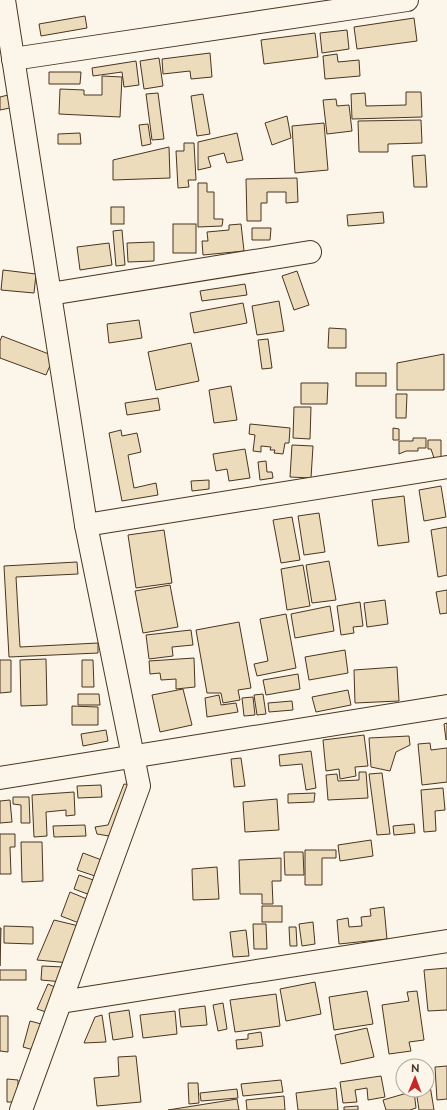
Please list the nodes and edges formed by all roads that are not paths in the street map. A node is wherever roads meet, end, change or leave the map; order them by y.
1 (4, 0) edge
2 (407, 0) edge
3 (13, 59) junction
4 (310, 252) dead end
5 (50, 294) junction
6 (447, 467) edge
7 (86, 525) junction
8 (447, 706) edge
9 (134, 758) junction
10 (0, 778) edge
11 (447, 941) edge
12 (61, 1002) junction
13 (21, 1110) edge

1 - 3 street
2 - 3 street
3 - 5 street
4 - 5 street
5 - 7 street
6 - 7 street
7 - 9 street
8 - 9 street
9 - 10 street
9 - 12 street
11 - 12 street
12 - 13 street

